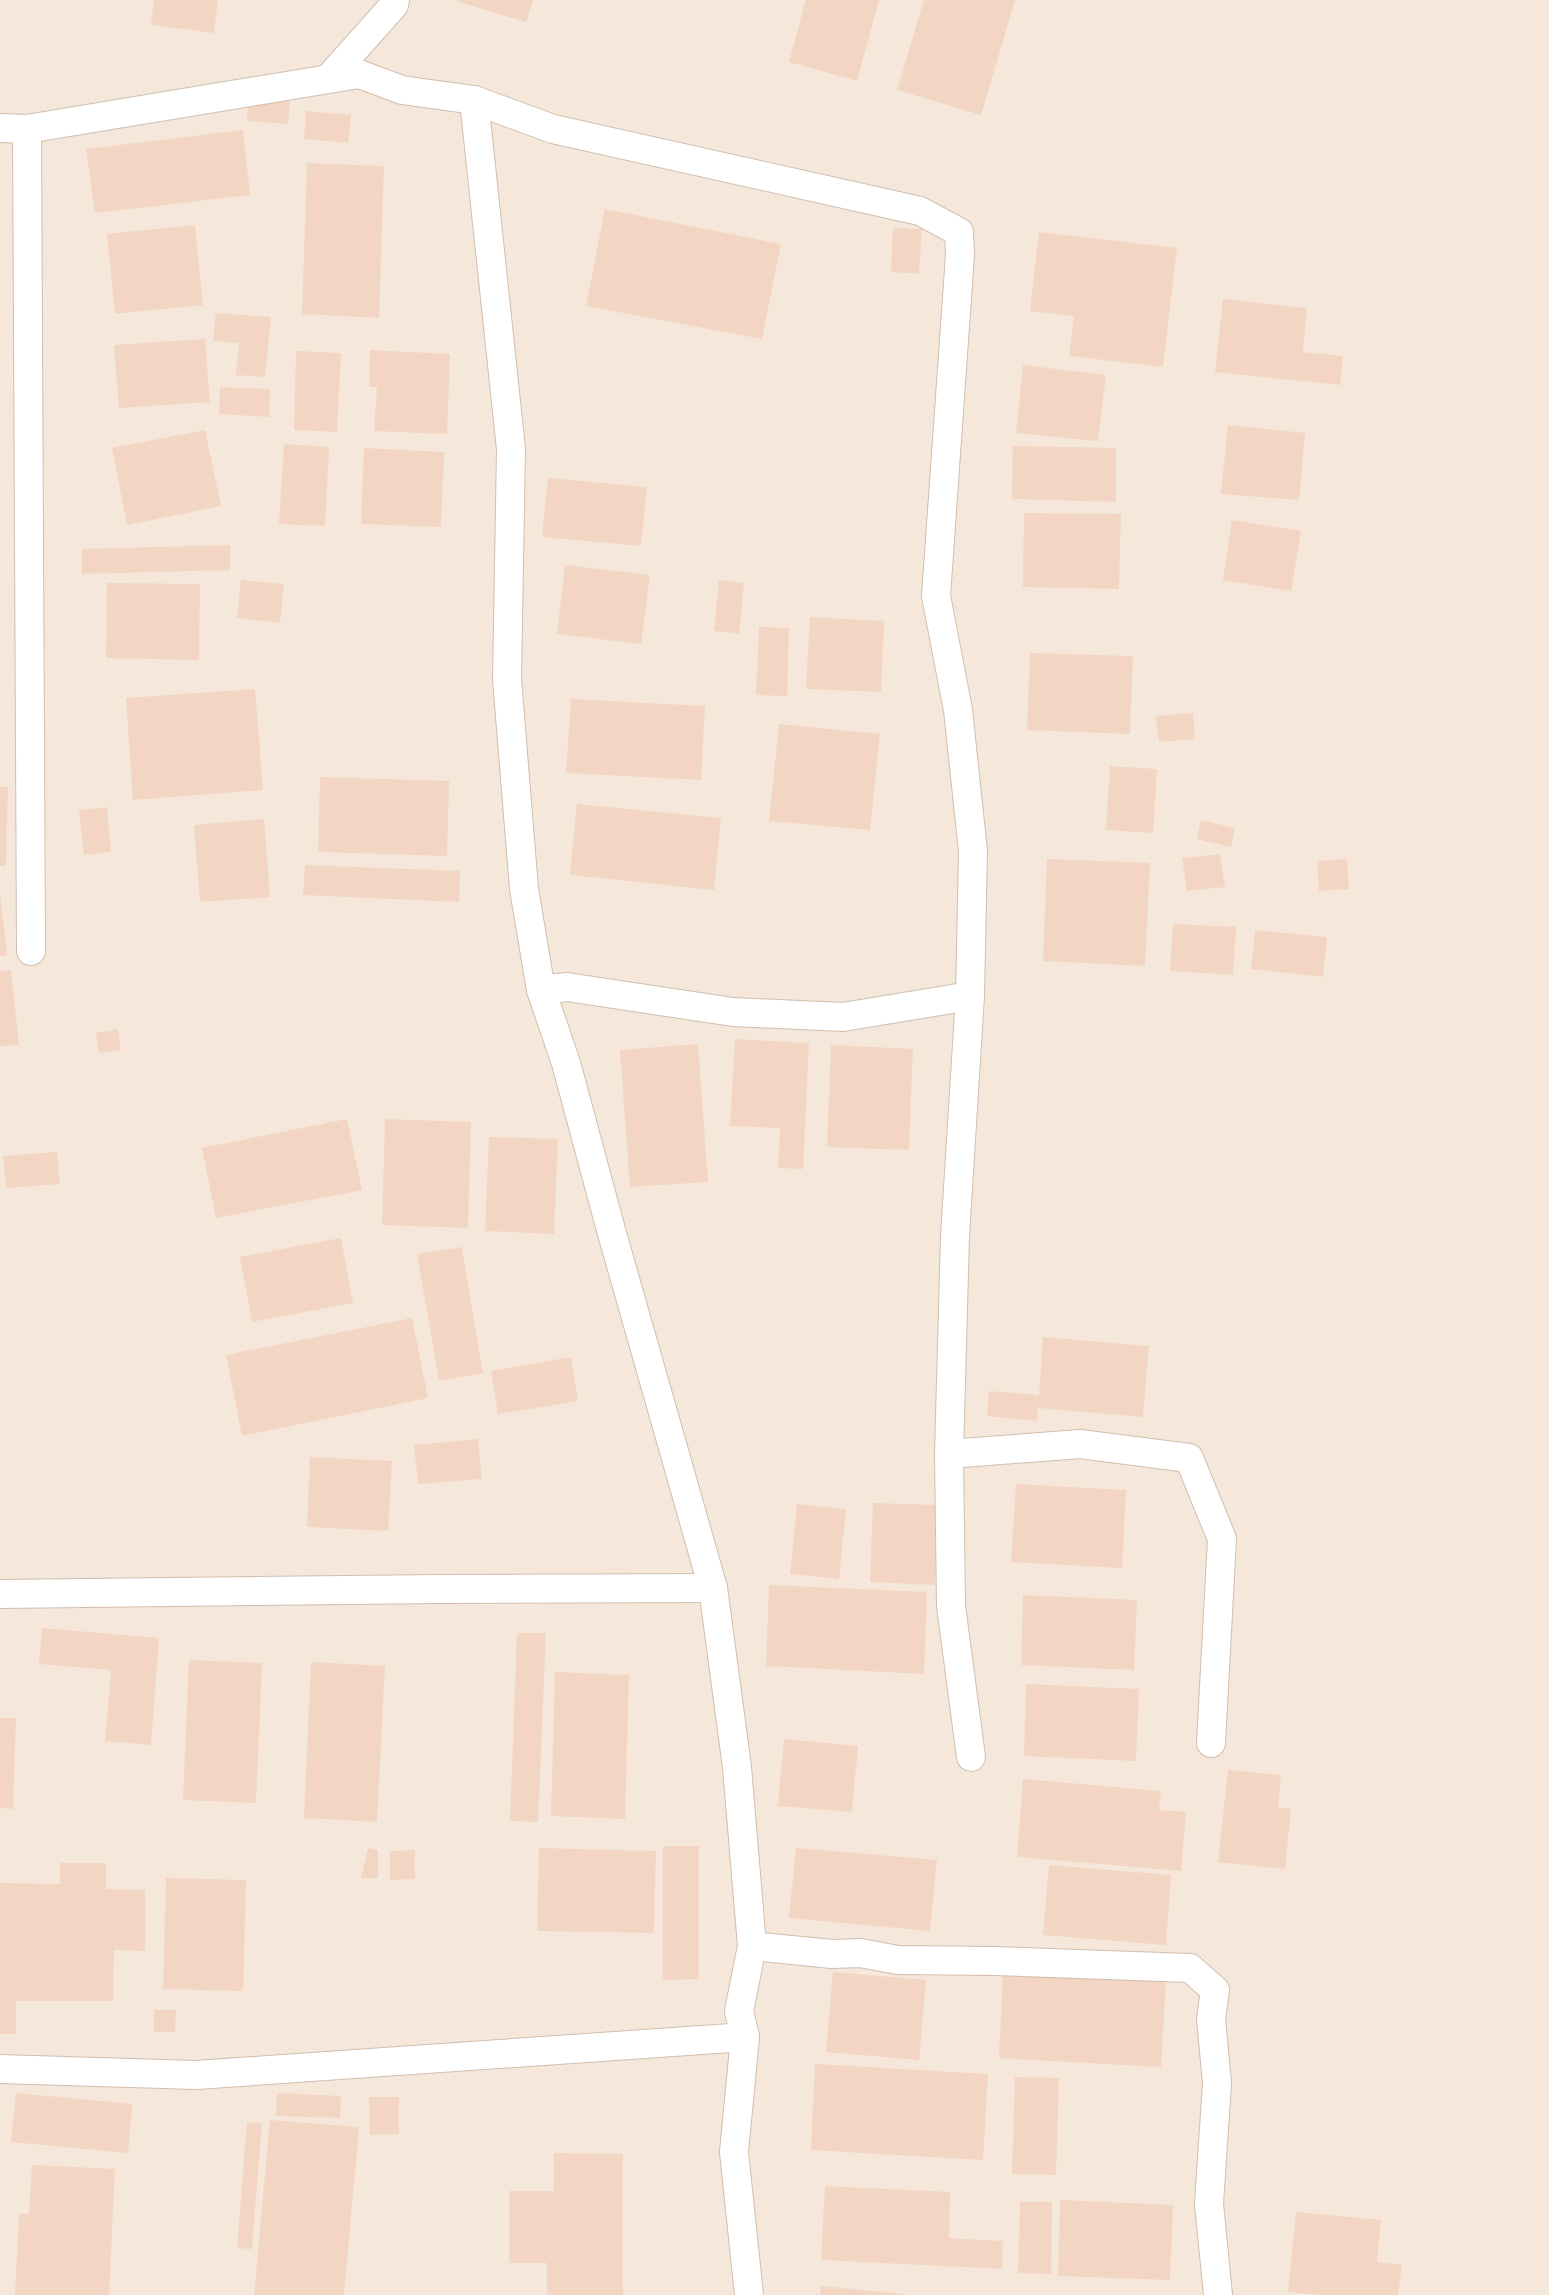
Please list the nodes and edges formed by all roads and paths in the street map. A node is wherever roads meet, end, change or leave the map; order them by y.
1 (395, 0) edge
2 (328, 79) junction
3 (474, 100) junction
4 (13, 128) edge
5 (31, 950) dead end
6 (541, 990) junction
7 (970, 996) junction
8 (948, 1454) junction
9 (713, 1588) junction
10 (0, 1594) edge
11 (1211, 1743) dead end
12 (972, 1757) dead end
13 (752, 1946) junction
14 (745, 2037) junction
15 (0, 2069) edge
16 (749, 2295) edge
17 (1218, 2295) edge

1 - 2 street
2 - 3 street
2 - 4 street
3 - 6 street
3 - 7 street
4 - 5 street
6 - 7 street
6 - 9 street
7 - 8 street
8 - 11 street
8 - 12 street
9 - 10 street
9 - 13 street
13 - 14 street
13 - 17 street
14 - 15 street
14 - 16 street

